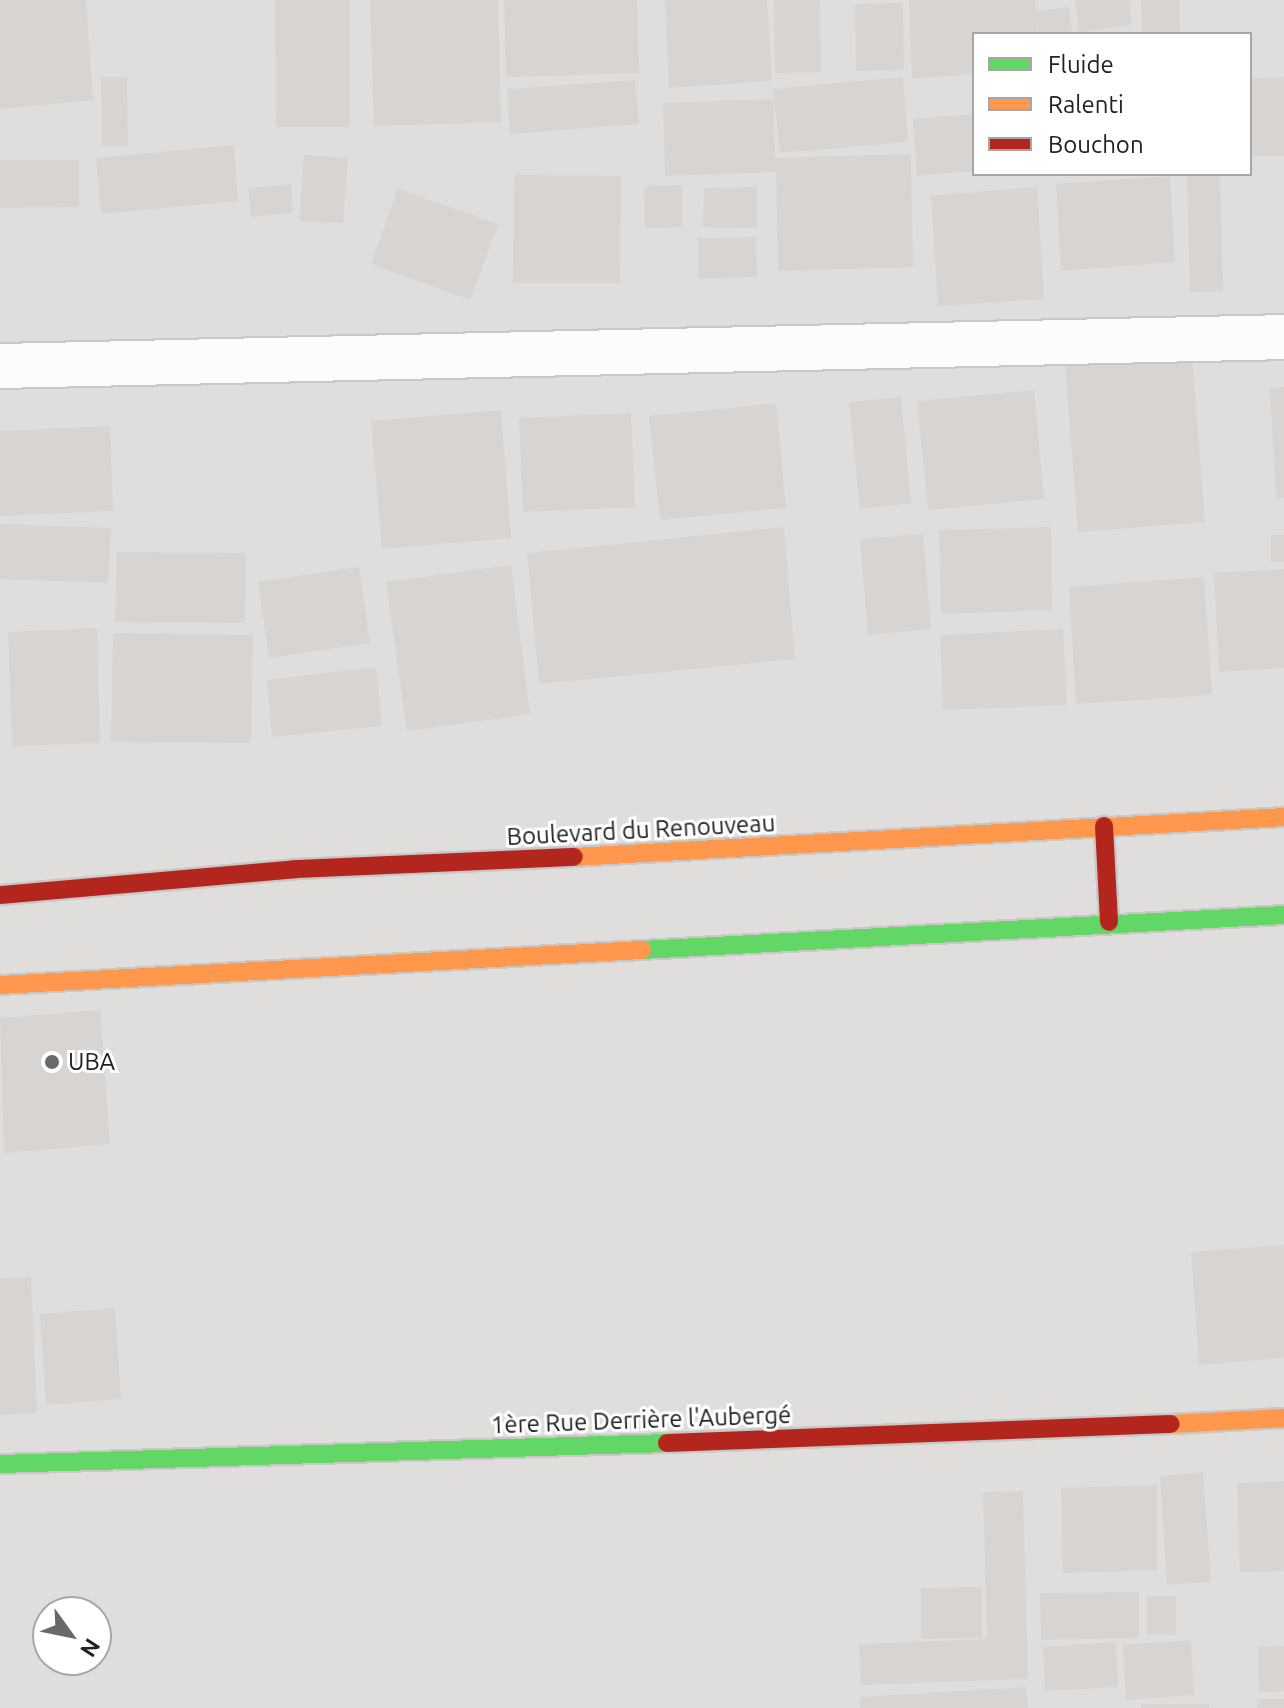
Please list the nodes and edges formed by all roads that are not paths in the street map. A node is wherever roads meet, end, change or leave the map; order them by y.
1 (1284, 337) edge
2 (0, 366) edge
3 (1284, 817) edge
4 (1104, 826) junction
5 (0, 895) edge
6 (1284, 915) edge
7 (1109, 922) junction
8 (0, 985) edge
9 (1284, 1418) edge
10 (0, 1464) edge

1 - 2 street
3 - 4 main road, Boulevard du Renouveau
4 - 5 main road, Boulevard du Renouveau
4 - 7 main road
6 - 7 main road
7 - 8 main road
9 - 10 main road, 1ère Rue Derrière l'Aubergé

